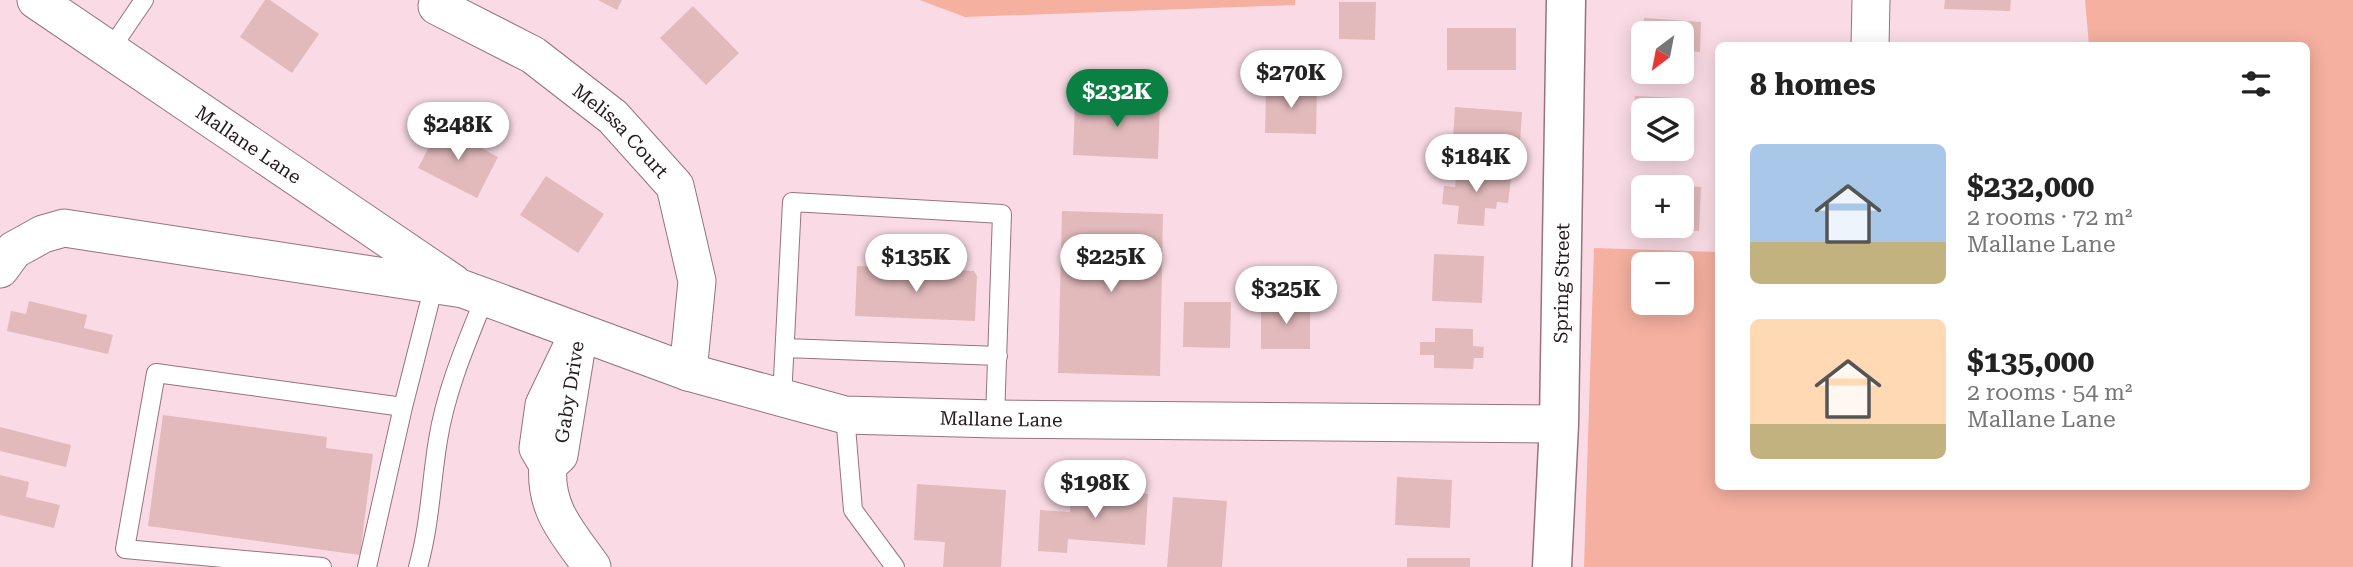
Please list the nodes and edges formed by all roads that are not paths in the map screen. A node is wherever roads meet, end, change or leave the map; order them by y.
1 (36, 0) edge
2 (144, 0) edge
3 (1566, 0) edge
4 (1871, 0) edge
5 (437, 5) dead end
6 (1870, 42) edge
7 (110, 50) junction
8 (0, 269) edge
9 (461, 290) junction
10 (579, 332) junction
11 (785, 348) junction
12 (998, 356) junction
13 (688, 372) junction
14 (782, 398) junction
15 (403, 407) junction
16 (845, 415) junction
17 (995, 419) junction
18 (1559, 424) junction
19 (322, 567) edge
20 (367, 567) edge
21 (418, 567) edge
22 (592, 567) edge
23 (895, 567) edge
24 (1552, 567) edge

1 - 7 street, Mallane Lane
2 - 7 lane
3 - 18 main road, Spring Street
4 - 6 street
5 - 13 street, Melissa Court
7 - 9 street, Mallane Lane
8 - 9 street, Mallane Lane
9 - 10 street, Mallane Lane
9 - 15 lane
9 - 21 lane
10 - 13 street, Mallane Lane
10 - 22 street, Gaby Drive
11 - 12 lane
11 - 12 lane
11 - 14 lane
12 - 17 lane
13 - 14 street, Mallane Lane
14 - 16 street, Mallane Lane
15 - 19 lane
15 - 20 lane
16 - 17 street, Mallane Lane
16 - 23 lane
17 - 18 street, Mallane Lane
18 - 24 main road, Spring Street

